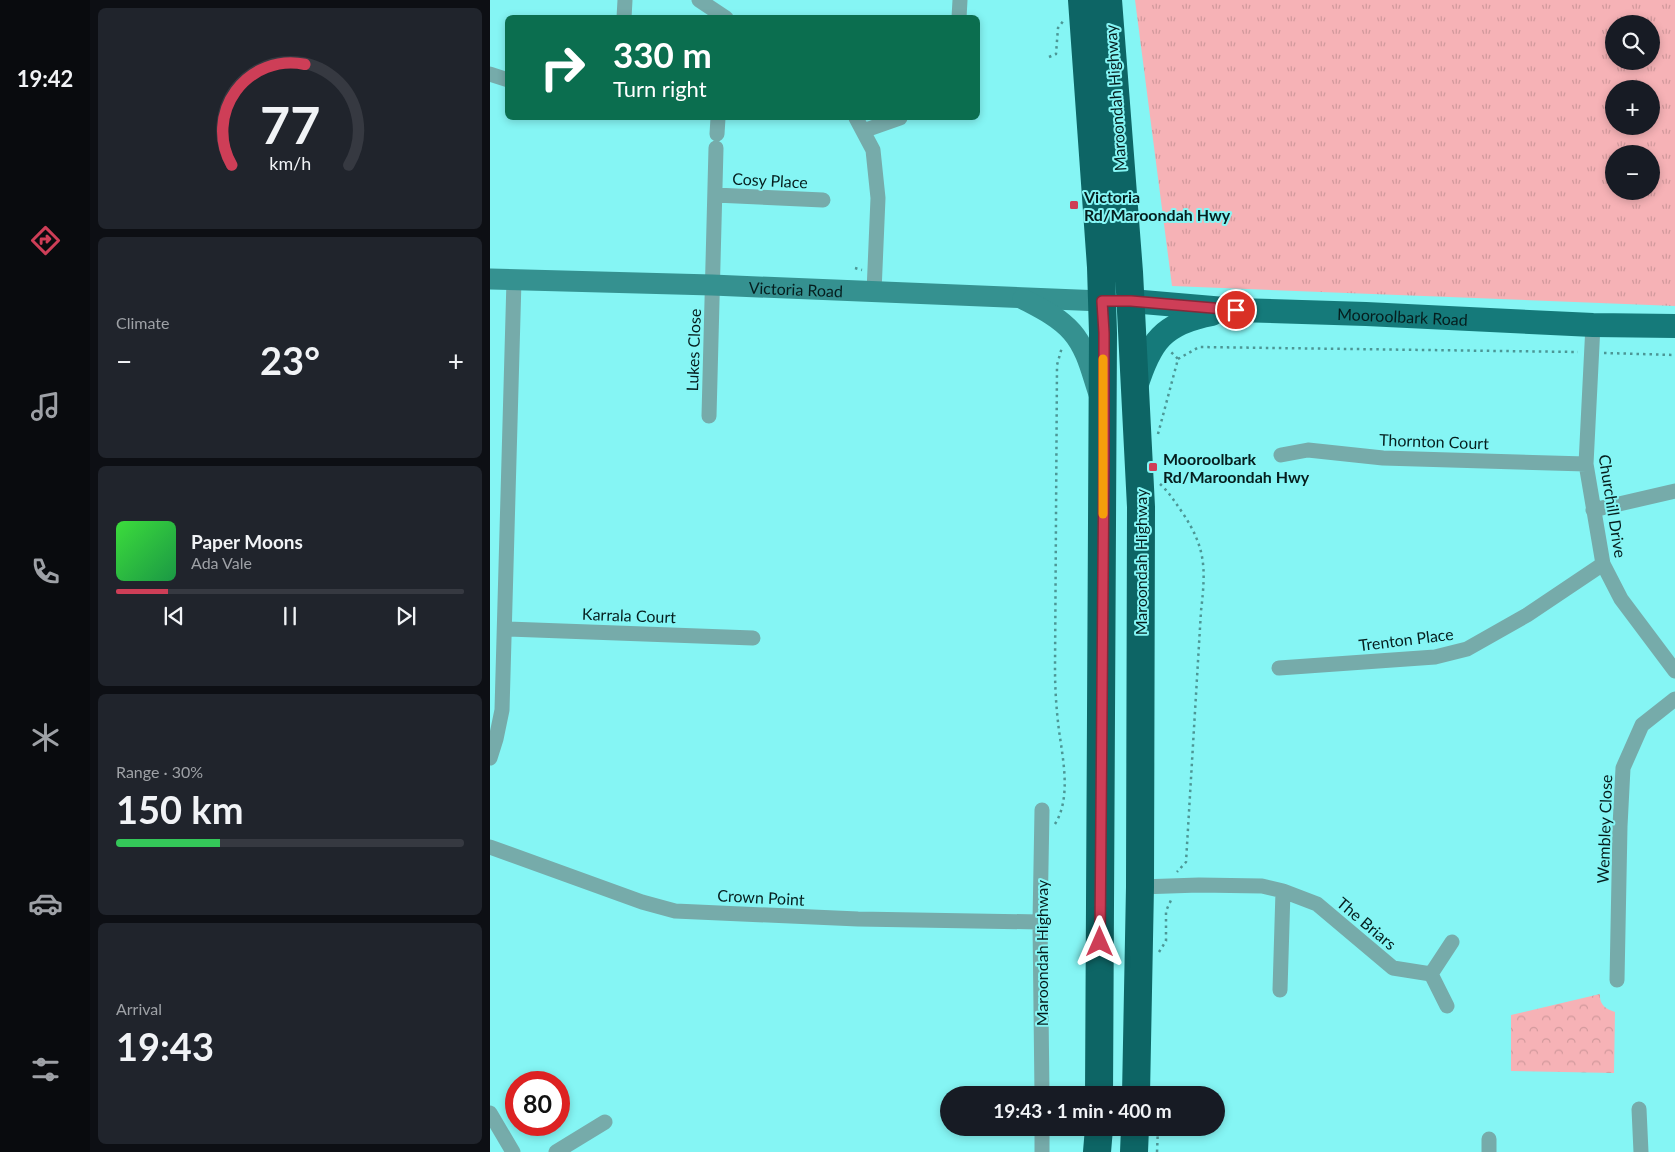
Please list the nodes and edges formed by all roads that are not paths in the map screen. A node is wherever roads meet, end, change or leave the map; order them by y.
1 (626, 0) edge
2 (699, 0) edge
3 (960, 0) edge
4 (1108, 0) edge
5 (1073, 9) edge
6 (624, 15) edge
7 (722, 15) edge
8 (958, 15) edge
9 (490, 74) edge
10 (505, 79) edge
11 (718, 120) edge
12 (887, 120) edge
13 (860, 124) edge
14 (715, 195) junction
15 (823, 200) dead end
16 (490, 279) edge
17 (514, 280) junction
18 (712, 285) junction
19 (874, 292) junction
20 (1018, 297) junction
21 (1102, 301) junction
22 (1131, 301) junction
23 (1236, 310) junction
24 (1593, 325) junction
25 (1675, 326) edge
26 (1135, 390) junction
27 (1103, 406) junction
28 (709, 416) dead end
29 (1281, 455) dead end
30 (1586, 464) junction
31 (1675, 491) edge
32 (1593, 510) junction
33 (1603, 564) junction
34 (505, 629) junction
35 (753, 638) dead end
36 (1278, 668) dead end
37 (1675, 671) edge
38 (1675, 699) edge
39 (490, 758) edge
40 (1042, 810) dead end
41 (490, 847) edge
42 (1140, 887) junction
43 (1283, 891) junction
44 (1040, 922) junction
45 (1452, 942) dead end
46 (1431, 974) junction
47 (1617, 980) dead end
48 (1280, 990) dead end
49 (1447, 1006) dead end
50 (1042, 1086) edge
51 (1099, 1086) edge
52 (1136, 1086) edge
53 (1639, 1108) dead end
54 (490, 1113) edge
55 (605, 1122) dead end
56 (1042, 1136) edge
57 (1098, 1136) edge
58 (1135, 1136) edge
59 (513, 1152) edge
60 (556, 1152) edge
61 (1042, 1152) edge
62 (1097, 1152) edge
63 (1134, 1152) edge
64 (1640, 1152) edge

1 - 6 street
2 - 7 street
3 - 8 street
4 - 22 highway, Maroondah Highway
5 - 21 highway, Maroondah Highway
9 - 10 street
11 - 14 street, Cosy Place
12 - 13 street
13 - 19 street
14 - 15 street, Cosy Place
14 - 18 street, Cosy Place
16 - 17 main road, Victoria Road
17 - 18 main road, Victoria Road
17 - 34 street
18 - 19 main road, Victoria Road
18 - 28 street, Lukes Close
19 - 20 main road, Victoria Road
20 - 21 main road, Victoria Road
20 - 27 main road
21 - 22 highway
21 - 27 highway, Maroondah Highway
22 - 23 main road, Mooroolbark Road
22 - 26 highway, Maroondah Highway
23 - 24 main road, Mooroolbark Road
23 - 26 main road
24 - 25 main road, Mooroolbark Road
24 - 30 street, Churchill Drive
26 - 42 highway, Maroondah Highway
27 - 51 highway, Maroondah Highway
29 - 30 street, Thornton Court
30 - 32 street, Churchill Drive
31 - 32 street
32 - 33 street, Churchill Drive
33 - 36 street, Trenton Place
33 - 37 street, Churchill Drive
34 - 35 street, Karrala Court
34 - 39 street
38 - 47 street, Wembley Close
40 - 44 street, Maroondah Highway
41 - 44 street, Crown Point
42 - 43 street, The Briars
42 - 52 highway, Maroondah Highway
43 - 46 street, The Briars
43 - 48 street
44 - 50 street, Maroondah Highway
45 - 46 street
46 - 49 street
53 - 64 street
54 - 59 street
55 - 60 street
56 - 61 street
57 - 62 highway
58 - 63 highway

